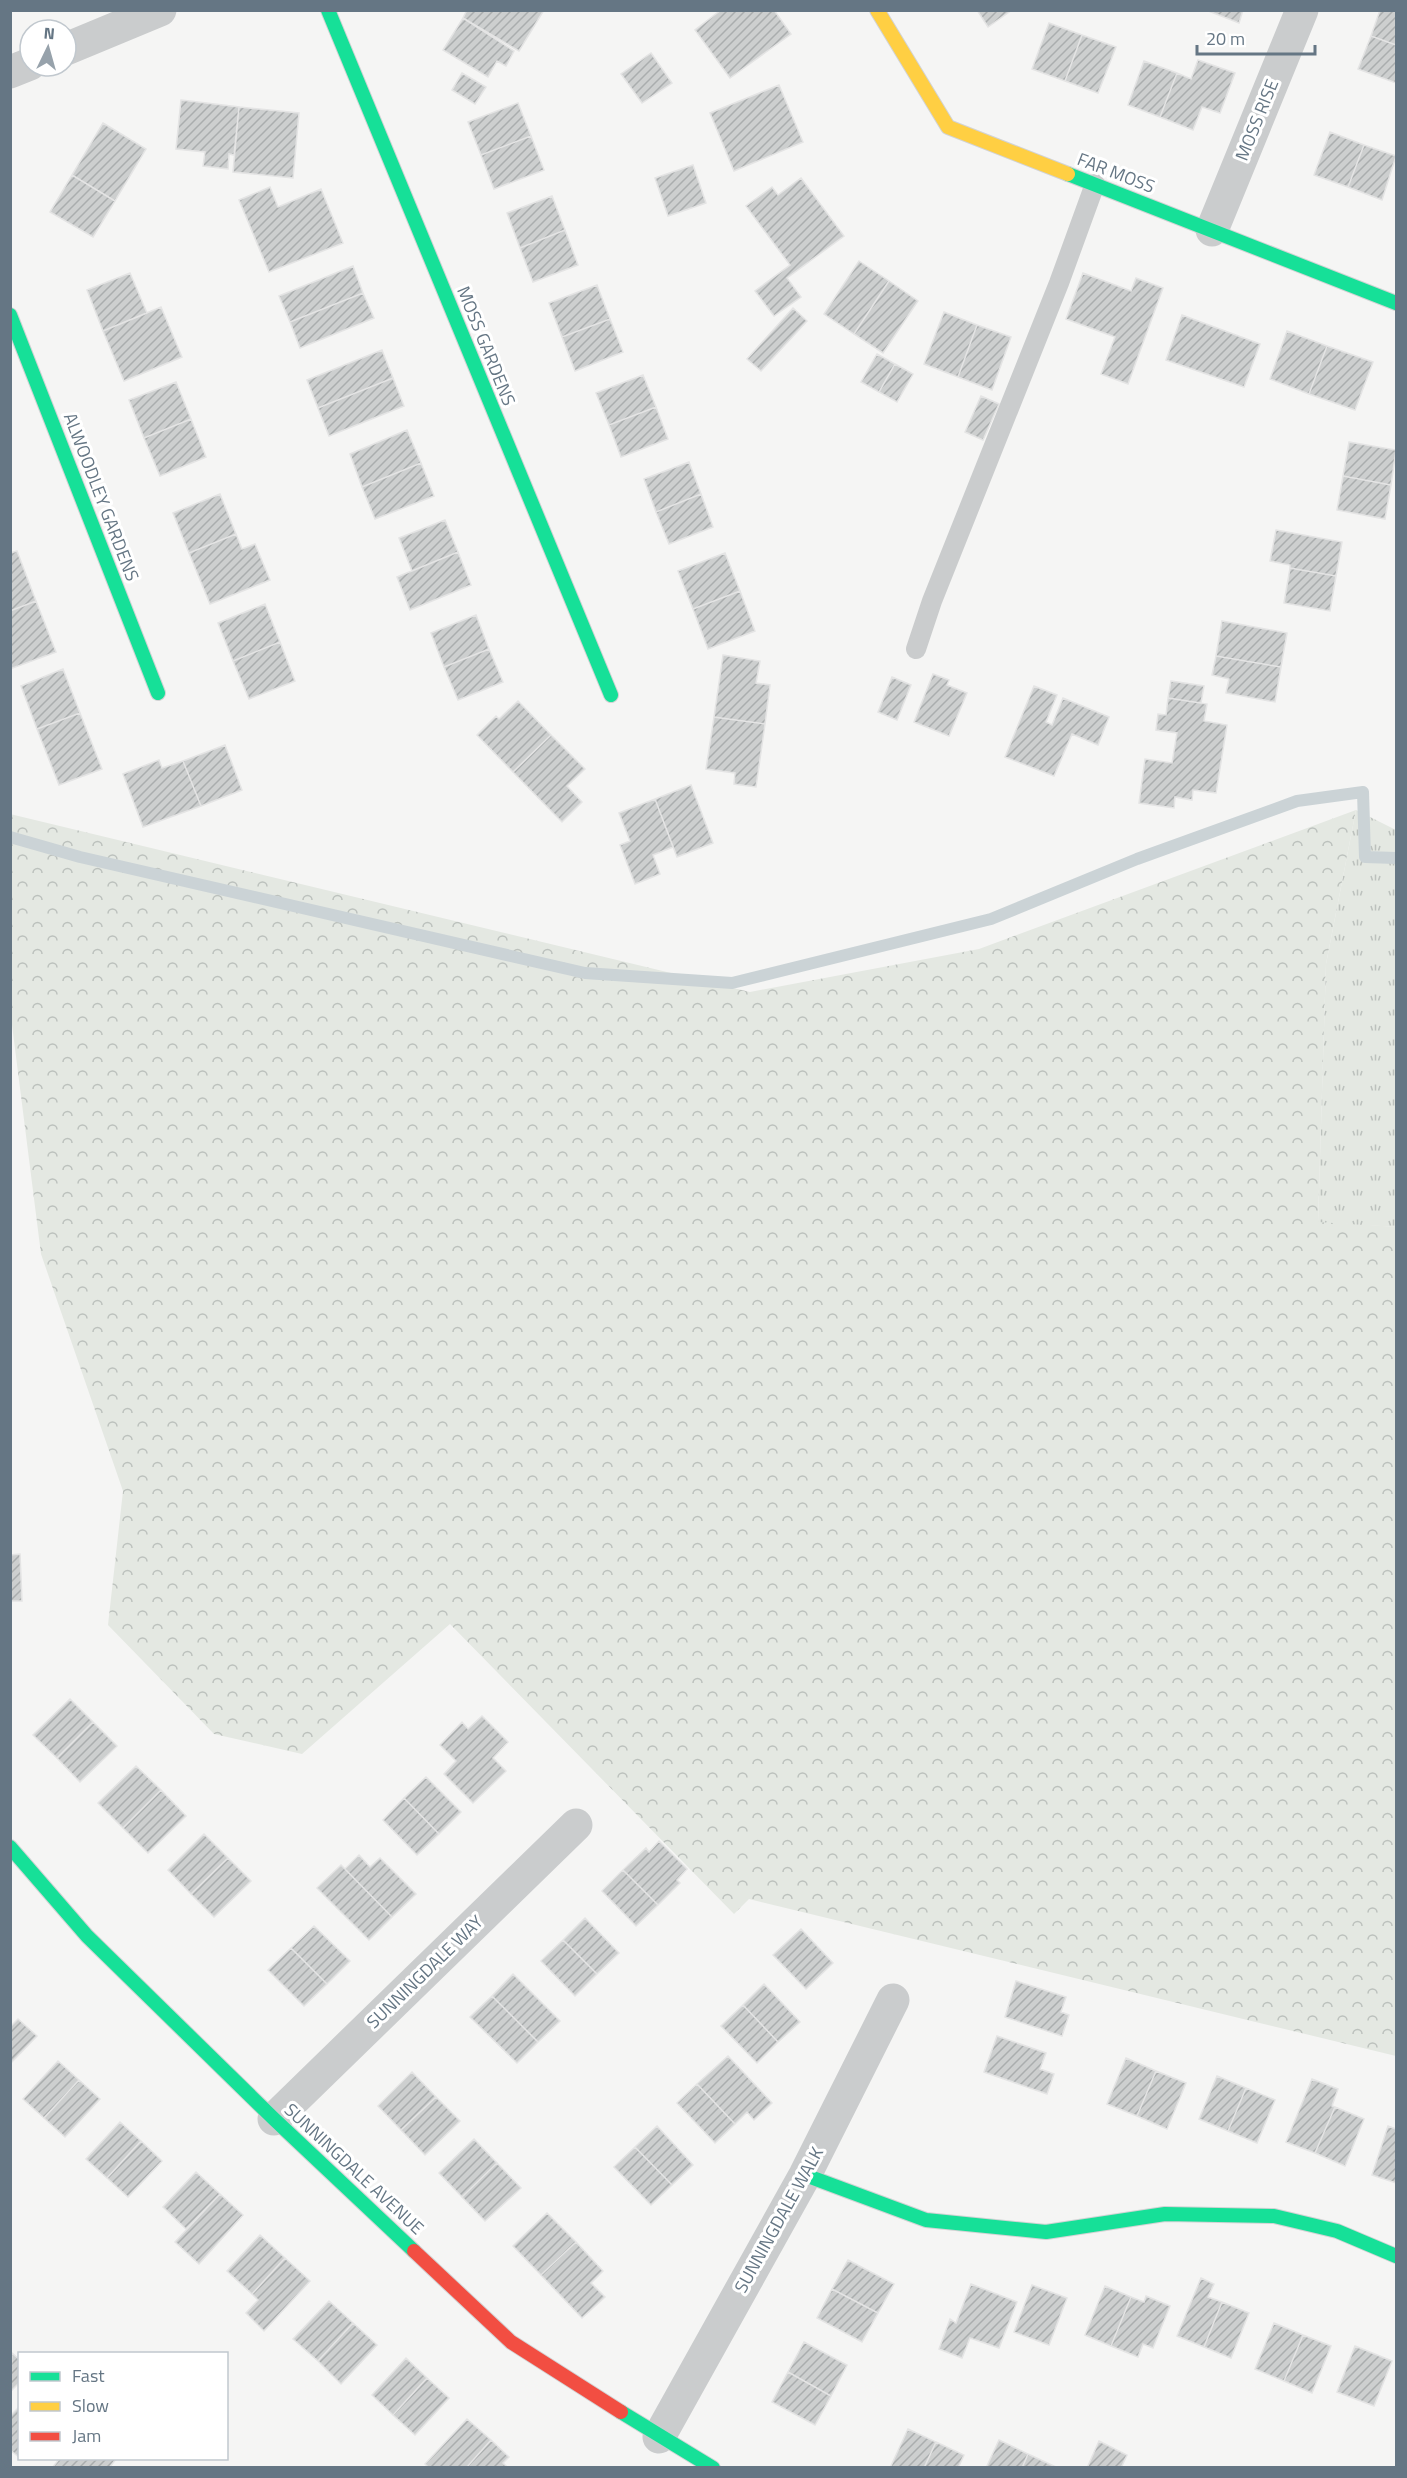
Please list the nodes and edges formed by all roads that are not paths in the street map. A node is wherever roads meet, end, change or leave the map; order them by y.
1 (160, 10) edge
2 (328, 10) edge
3 (877, 10) edge
4 (1302, 10) edge
5 (78, 44) edge
6 (1095, 184) junction
7 (1212, 230) junction
8 (1396, 303) edge
9 (10, 315) edge
10 (916, 649) dead end
11 (158, 693) dead end
12 (611, 695) dead end
13 (576, 1825) dead end
14 (10, 1847) edge
15 (893, 2000) dead end
16 (274, 2119) junction
17 (805, 2175) junction
18 (1396, 2256) edge
19 (659, 2437) junction
20 (713, 2468) edge

1 - 5 street
2 - 12 street, MOSS GARDENS
3 - 6 street, FAR MOSS
4 - 7 street, MOSS RISE
6 - 7 street, FAR MOSS
6 - 10 lane
7 - 8 street, FAR MOSS
9 - 11 street, ALWOODLEY GARDENS
13 - 16 street, SUNNINGDALE WAY
14 - 16 street, SUNNINGDALE AVENUE
15 - 17 street, SUNNINGDALE WALK
16 - 19 street, SUNNINGDALE AVENUE
17 - 18 street
17 - 19 street, SUNNINGDALE WALK
19 - 20 street, SUNNINGDALE AVENUE

